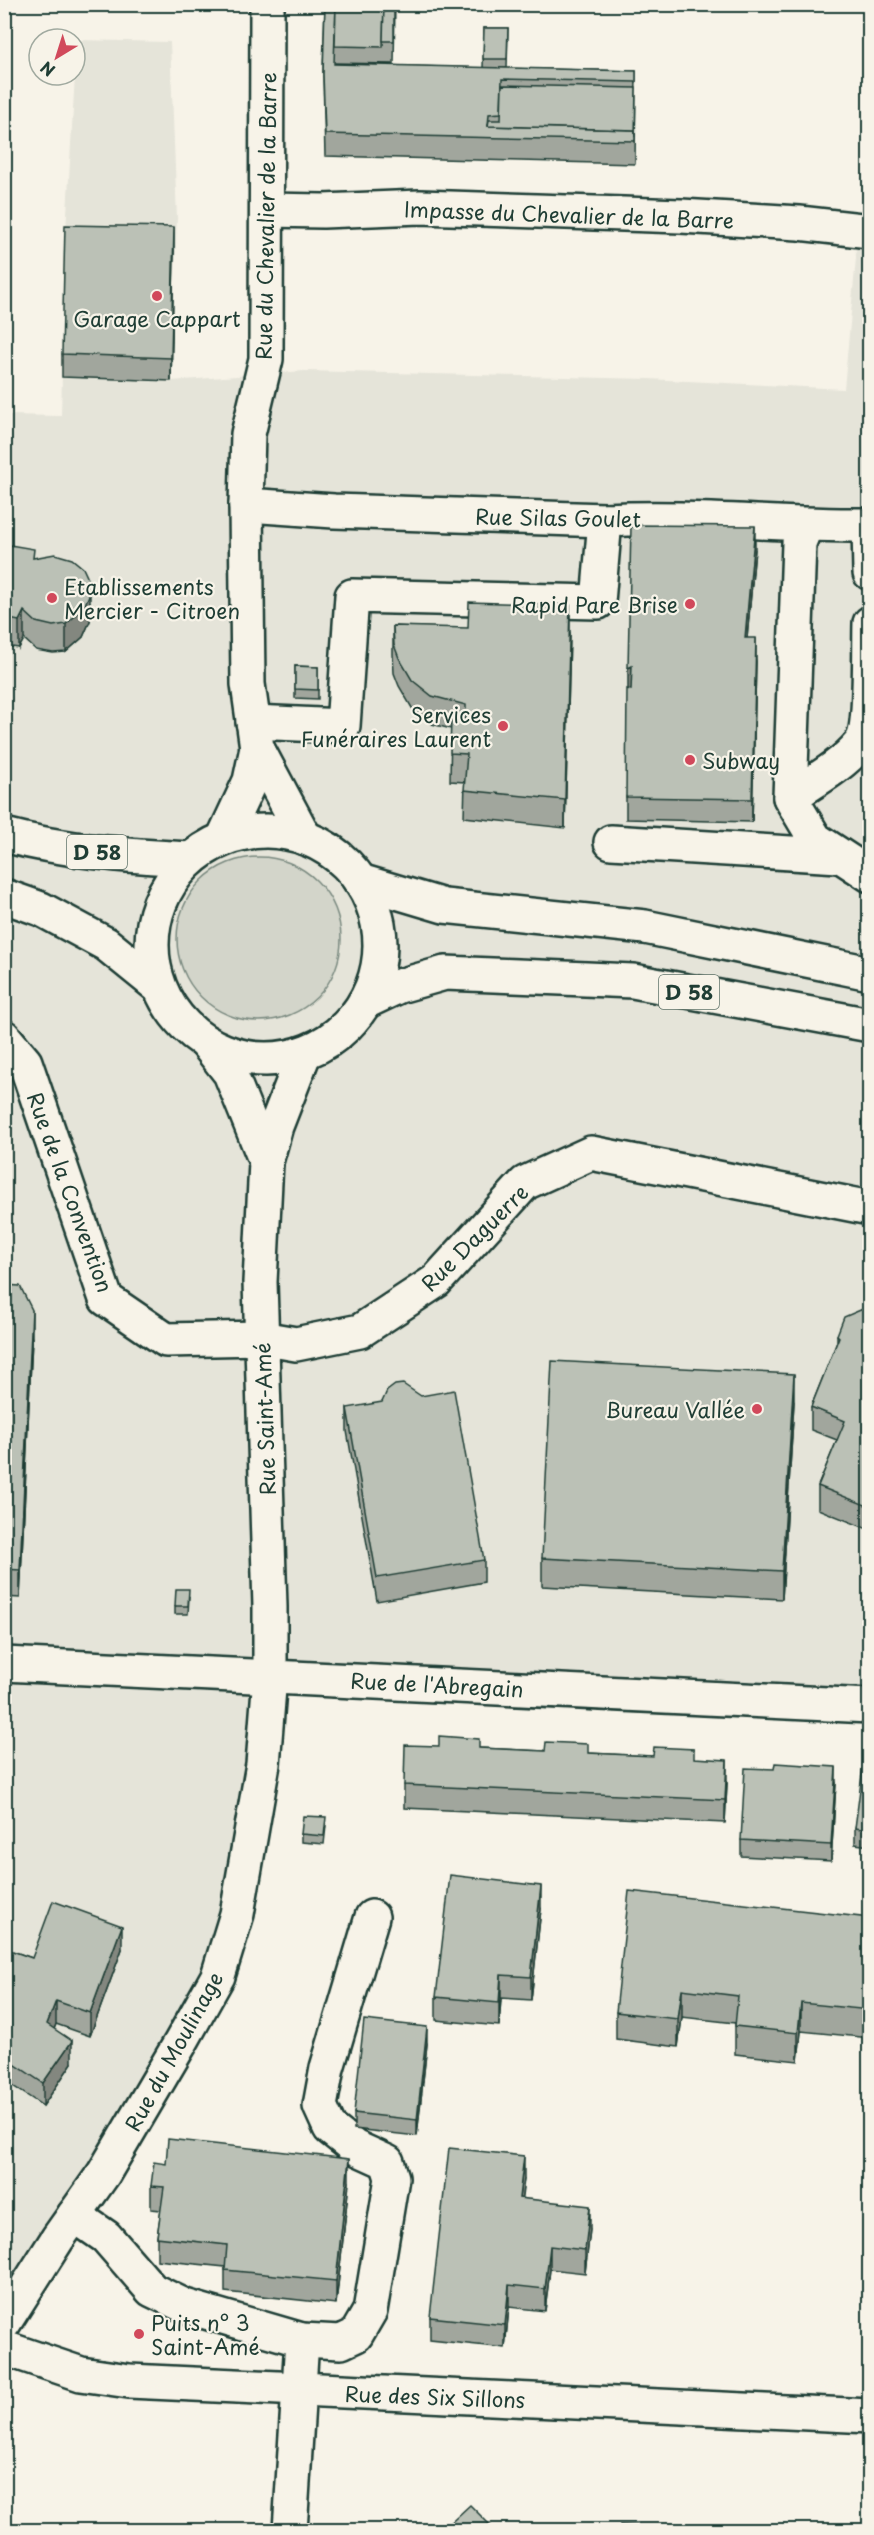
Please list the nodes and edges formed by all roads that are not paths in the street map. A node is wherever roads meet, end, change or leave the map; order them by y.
1 (267, 4) edge
2 (267, 210) junction
3 (870, 231) edge
4 (246, 505) junction
5 (605, 520) junction
6 (869, 525) edge
7 (806, 526) junction
8 (870, 573) edge
9 (870, 623) edge
10 (255, 735) junction
11 (790, 797) junction
12 (4, 835) edge
13 (305, 838) junction
14 (224, 839) junction
15 (611, 842) dead end
16 (839, 856) junction
17 (190, 859) junction
18 (870, 875) edge
19 (360, 881) junction
20 (4, 896) edge
21 (870, 973) edge
22 (159, 987) junction
23 (365, 1002) junction
24 (870, 1025) edge
25 (4, 1036) edge
26 (208, 1045) junction
27 (304, 1054) junction
28 (266, 1162) junction
29 (870, 1208) edge
30 (261, 1338) junction
31 (4, 1664) edge
32 (270, 1676) junction
33 (870, 1706) edge
34 (372, 1917) dead end
35 (74, 2215) junction
36 (4, 2323) edge
37 (302, 2340) junction
38 (4, 2348) edge
39 (300, 2390) junction
40 (870, 2415) edge
41 (290, 2530) edge

1 - 2 street, Rue du Chevalier de la Barre
2 - 3 street, Impasse du Chevalier de la Barre
2 - 4 street, Rue du Chevalier de la Barre
4 - 5 street, Rue Silas Goulet
4 - 10 street, Rue du Chevalier de la Barre
5 - 7 street, Rue Silas Goulet
5 - 10 street
6 - 7 street, Rue Silas Goulet
6 - 8 street
7 - 11 street
9 - 11 street
10 - 13 street
10 - 14 street
11 - 16 street
12 - 17 street, D 58
13 - 14 street
13 - 19 street
14 - 17 street
15 - 16 street
16 - 18 street
17 - 22 street
19 - 21 street
19 - 23 street
20 - 22 street
22 - 26 street
23 - 24 street, D 58
23 - 27 street
25 - 30 street, Rue de la Convention
26 - 27 street
26 - 28 street
27 - 28 street
28 - 30 street, Rue Saint-Amé
29 - 30 street, Rue Daguerre
30 - 32 street, Rue Saint-Amé
31 - 32 street, Rue de l'Abregain
32 - 33 street, Rue de l'Abregain
32 - 35 street, Rue du Moulinage
34 - 37 street
35 - 36 street, Rue du Moulinage
35 - 37 street
37 - 39 street
38 - 39 street, Rue des Six Sillons
39 - 40 street, Rue des Six Sillons
39 - 41 street

